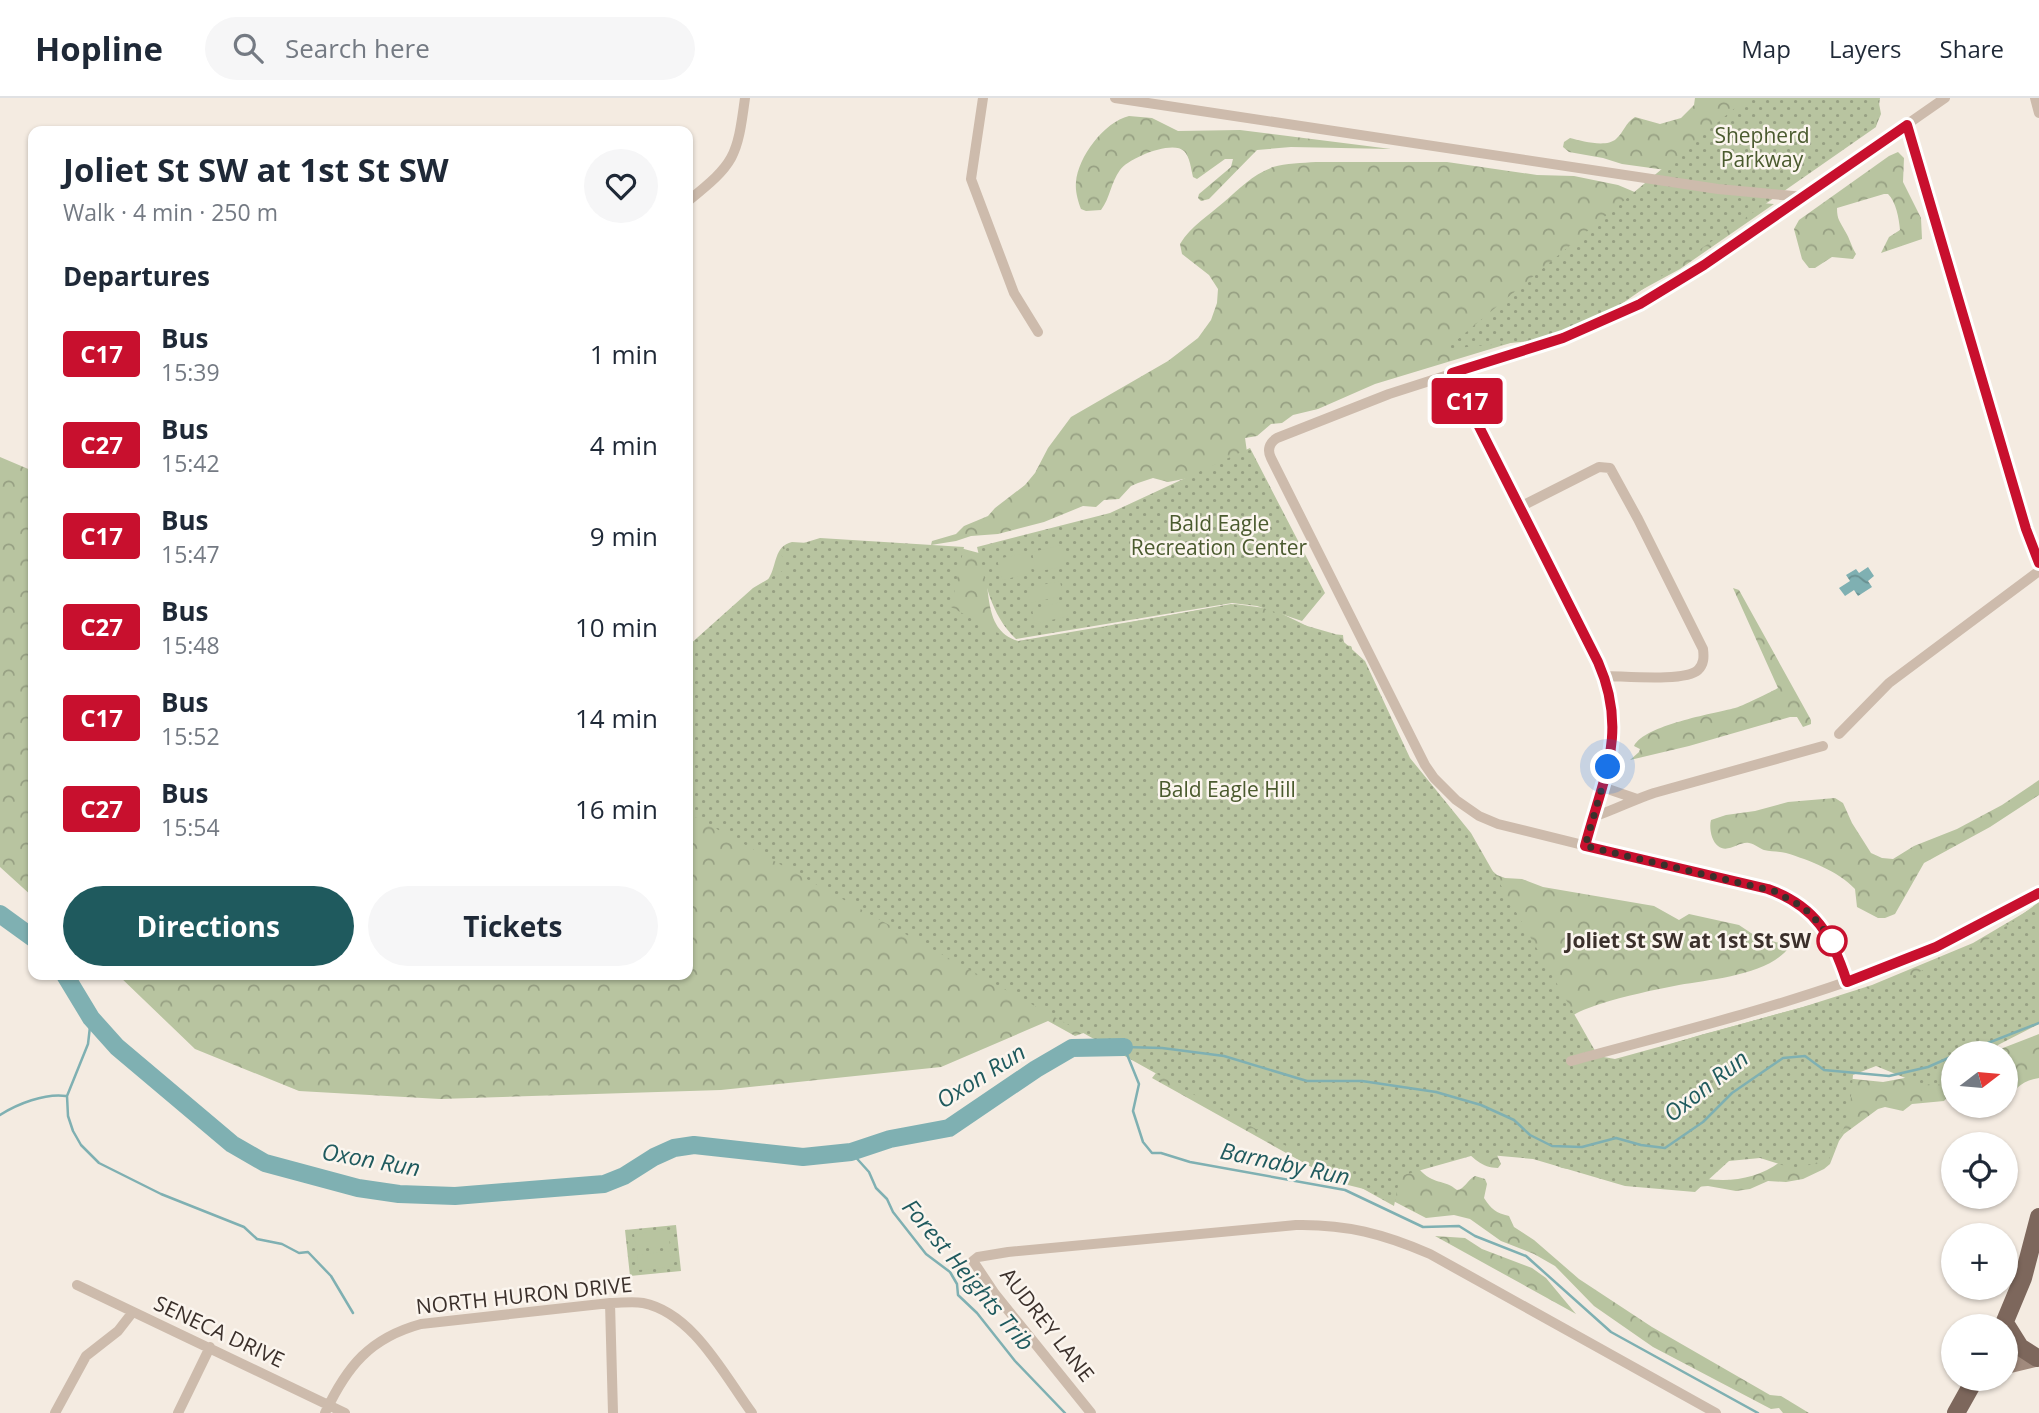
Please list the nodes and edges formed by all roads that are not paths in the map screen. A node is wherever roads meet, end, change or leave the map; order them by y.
1 (745, 98) edge
2 (983, 98) edge
3 (1115, 98) edge
4 (1945, 98) edge
5 (2035, 98) edge
6 (2039, 113) edge
7 (1907, 125) junction
8 (693, 197) edge
9 (1803, 197) junction
10 (1038, 332) dead end
11 (1452, 373) junction
12 (1520, 507) junction
13 (2039, 563) edge
14 (2039, 571) edge
15 (1604, 676) junction
16 (1839, 734) dead end
17 (1823, 746) dead end
18 (1602, 788) junction
19 (1637, 799) junction
20 (1593, 817) junction
21 (1585, 846) junction
22 (2039, 893) edge
23 (1847, 982) junction
24 (1571, 1061) dead end
25 (2039, 1217) edge
26 (77, 1285) dead end
27 (610, 1303) junction
28 (132, 1312) junction
29 (2008, 1314) edge
30 (2018, 1344) edge
31 (210, 1347) junction
32 (2038, 1358) edge
33 (2018, 1363) edge
34 (1968, 1391) edge
35 (327, 1409) edge
36 (55, 1413) edge
37 (178, 1413) edge
38 (345, 1413) edge
39 (613, 1413) edge
40 (752, 1413) edge
41 (1091, 1413) edge
42 (1716, 1413) edge
43 (1956, 1413) edge

1 - 8 street
2 - 10 street
3 - 9 street
4 - 7 street
5 - 6 street
7 - 9 street
7 - 13 street
9 - 11 street
11 - 12 street
11 - 21 street
12 - 15 street
12 - 15 street
14 - 16 street
15 - 18 street
17 - 19 street
18 - 19 street
18 - 20 street
19 - 20 street
20 - 21 street
21 - 23 street
22 - 23 street
23 - 24 street
25 - 29 main road
26 - 28 street, SENECA DRIVE
27 - 35 street, NORTH HURON DRIVE
27 - 39 street
27 - 40 street, NORTH HURON DRIVE
28 - 31 street, SENECA DRIVE
28 - 36 street
30 - 32 main road
31 - 35 street, SENECA DRIVE
31 - 37 street
32 - 33 street
34 - 43 main road
35 - 38 street, SENECA DRIVE
41 - 42 street, AUDREY LANE

